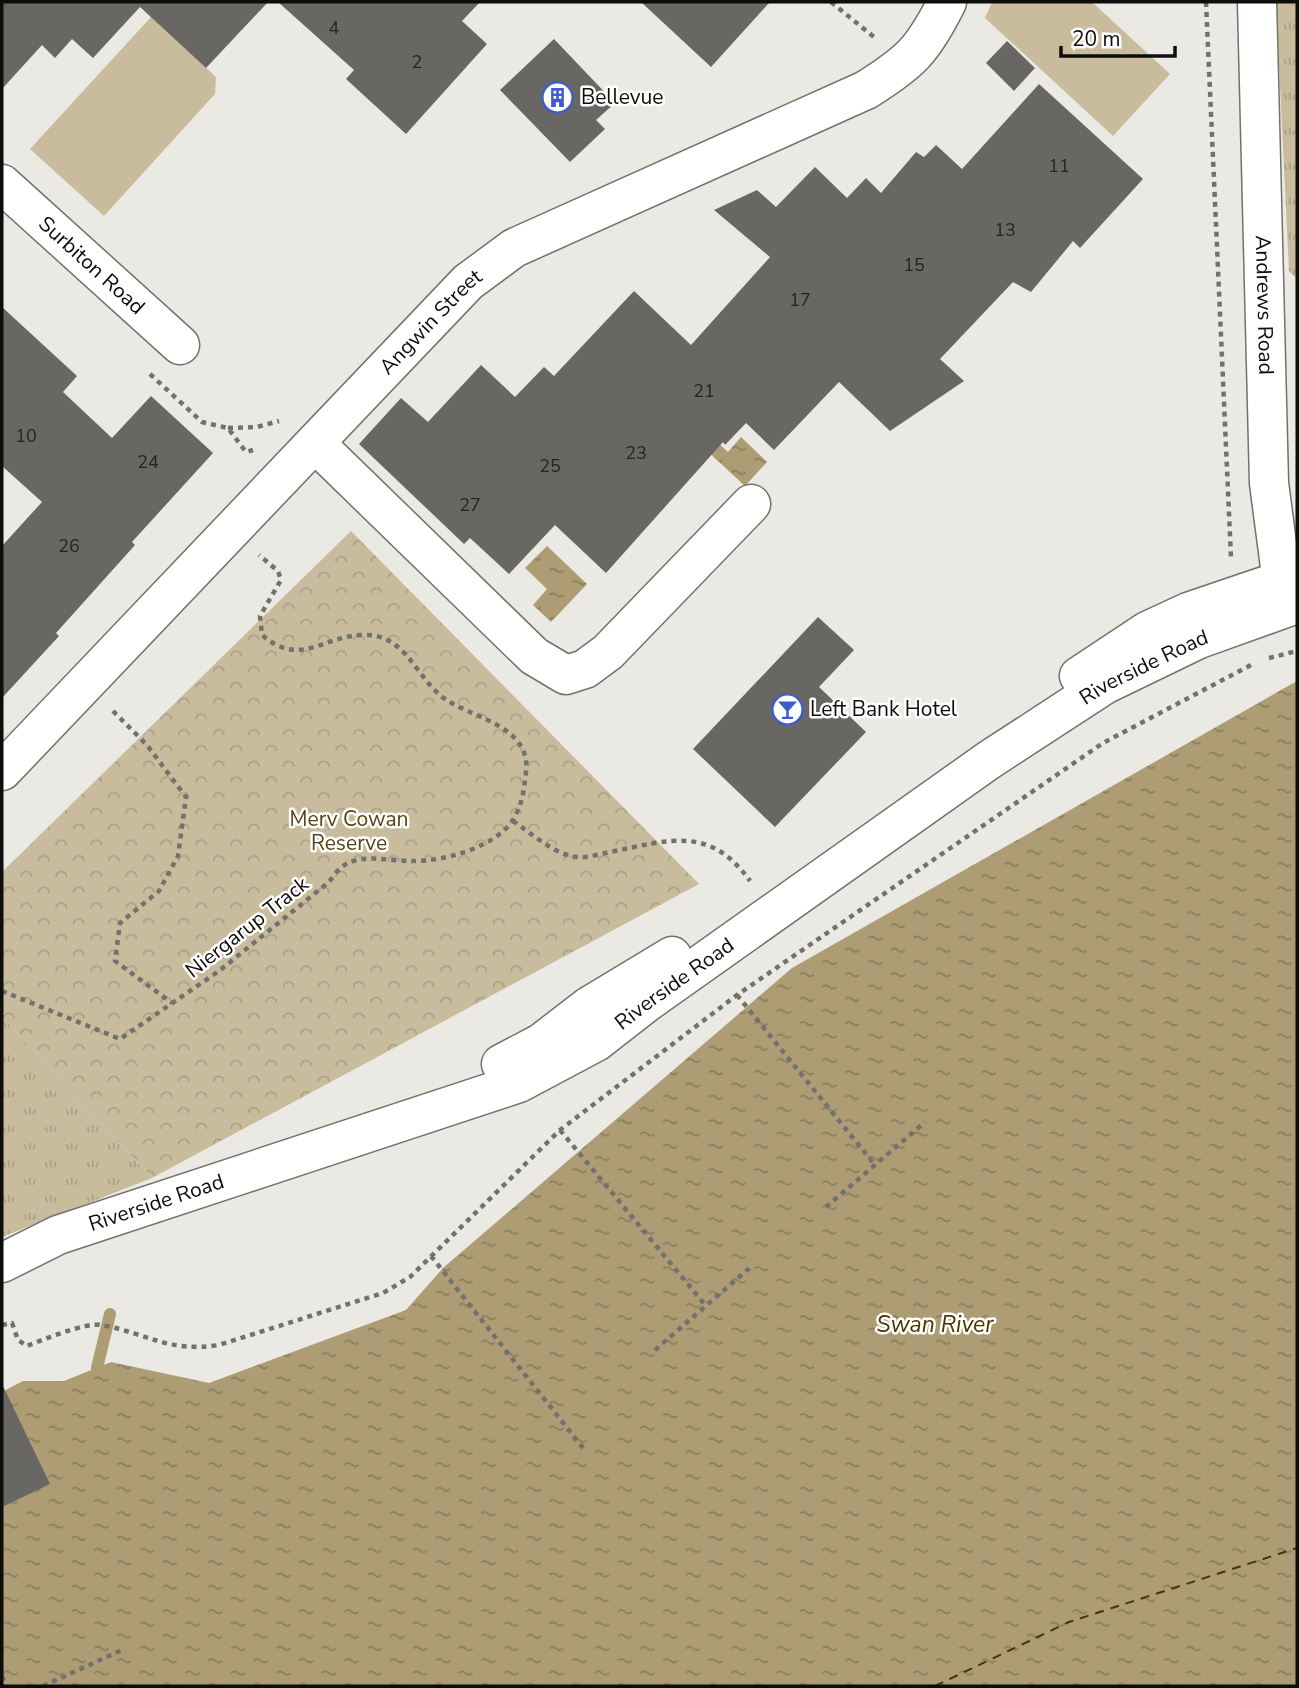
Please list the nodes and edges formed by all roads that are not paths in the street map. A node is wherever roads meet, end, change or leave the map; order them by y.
1 (947, 2) edge
2 (1257, 2) edge
3 (2, 184) edge
4 (172, 338) road end
5 (316, 444) junction
6 (751, 504) dead end
7 (1290, 591) edge
8 (2, 771) edge
9 (2, 1232) edge
10 (2, 1263) edge

1 - 5 street, Angwin Street
2 - 7 street, Andrews Road
3 - 4 street, Surbiton Road
5 - 6 street
5 - 8 street, Angwin Street
7 - 9 street, Riverside Road
7 - 10 street, Riverside Road

